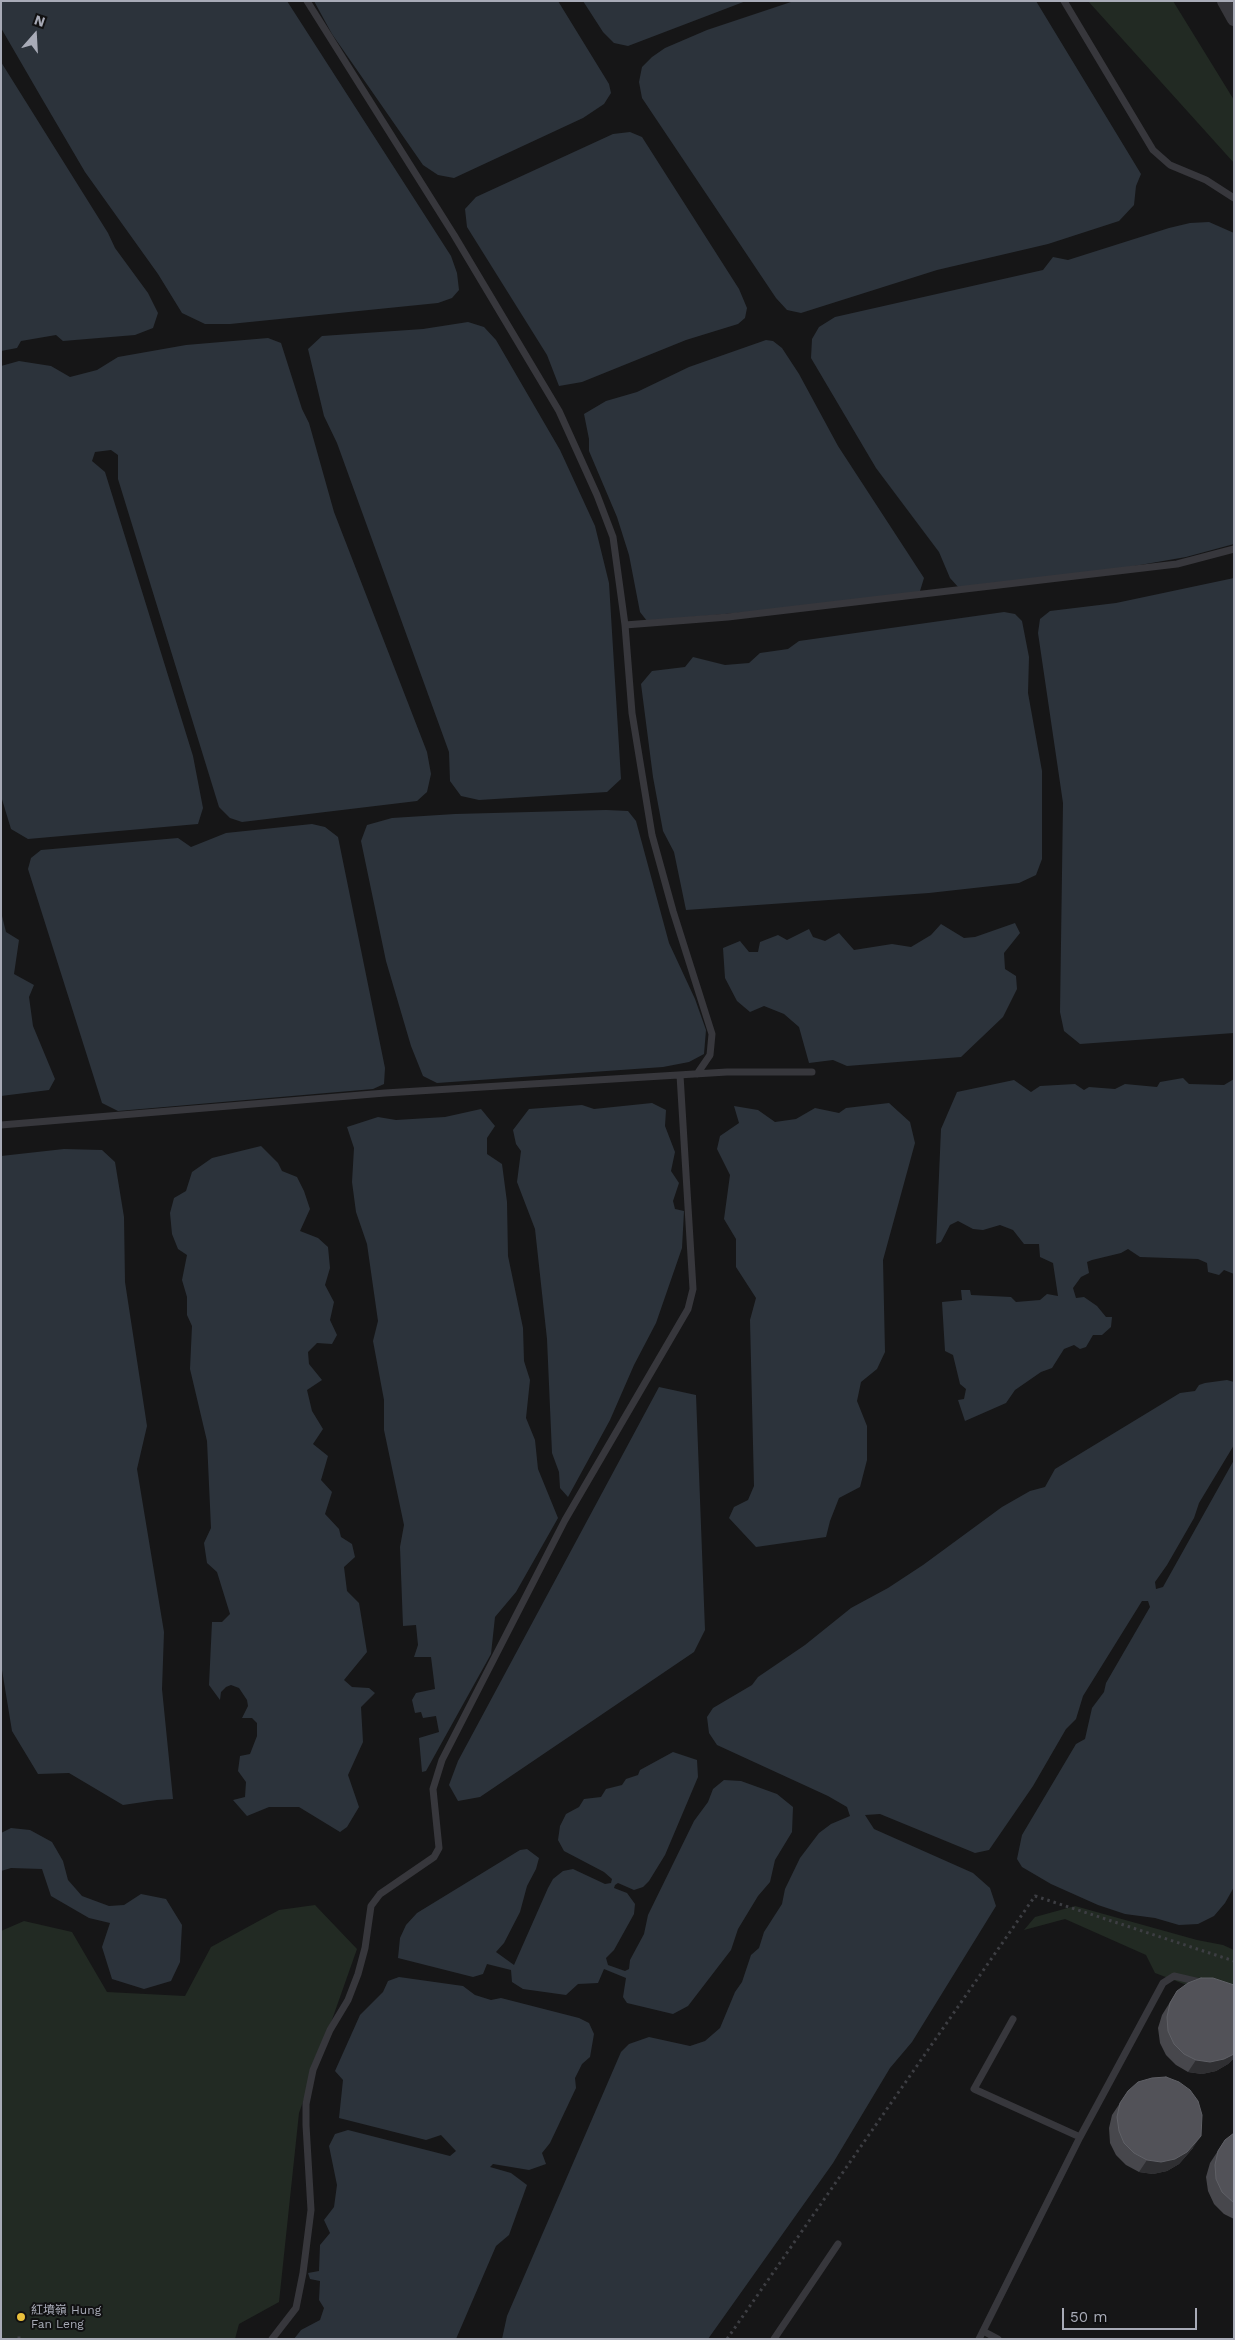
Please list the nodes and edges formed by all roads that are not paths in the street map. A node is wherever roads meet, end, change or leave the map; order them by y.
1 (307, 1) edge
2 (1064, 1) edge
3 (1224, 1) edge
4 (1234, 19) edge
5 (1234, 198) edge
6 (1234, 549) edge
7 (625, 625) junction
8 (812, 1072) dead end
9 (696, 1074) junction
10 (680, 1075) junction
11 (1, 1126) edge
12 (1208, 1985) edge
13 (1013, 2018) dead end
14 (1080, 2137) junction
15 (838, 2244) dead end
16 (984, 2331) junction
17 (272, 2339) edge
18 (774, 2339) edge
19 (979, 2339) edge
20 (998, 2339) edge

1 - 7 lane
2 - 5 lane
3 - 4 street
6 - 7 lane
7 - 9 lane
8 - 9 lane
9 - 10 lane
10 - 11 lane
10 - 17 lane
12 - 14 lane
13 - 14 lane
14 - 16 lane
15 - 18 lane
16 - 19 lane
16 - 20 lane

